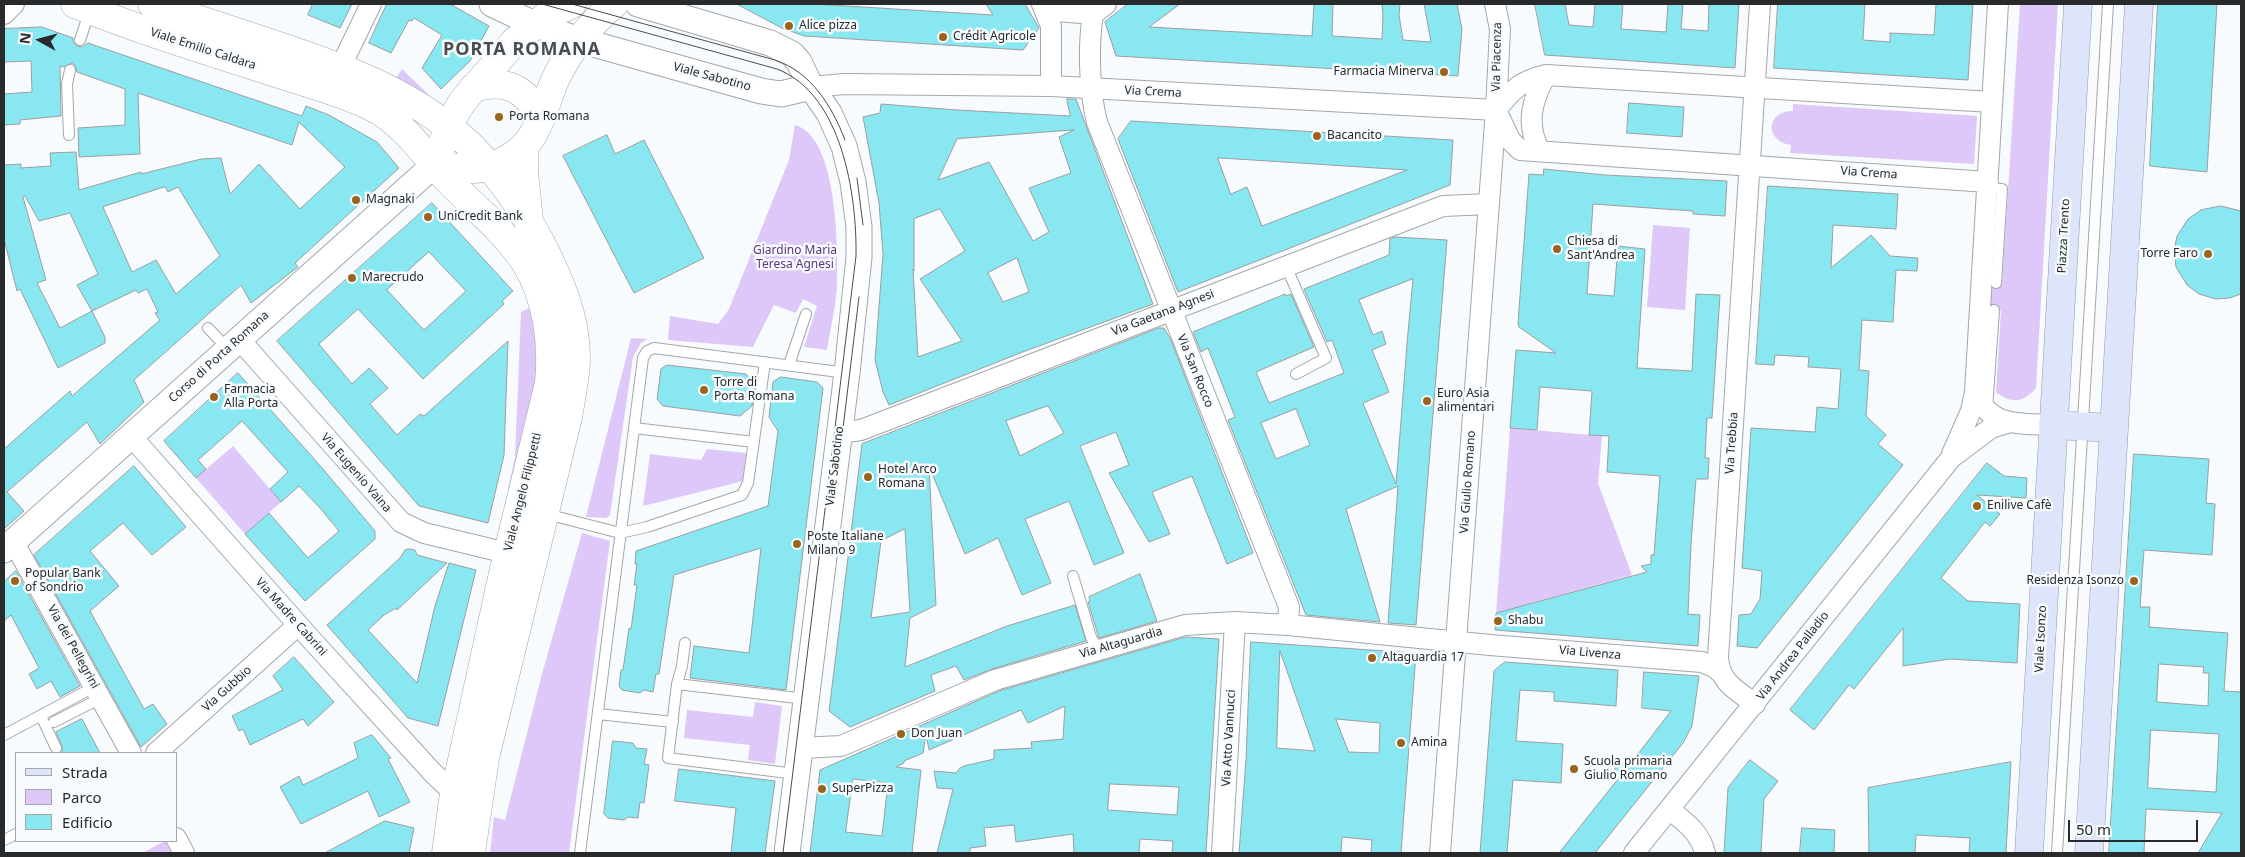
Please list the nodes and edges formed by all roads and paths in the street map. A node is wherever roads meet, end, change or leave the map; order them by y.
1 (14, 4) edge
2 (152, 4) edge
3 (371, 4) edge
4 (492, 4) edge
5 (572, 4) edge
6 (614, 4) edge
7 (700, 4) edge
8 (1495, 4) edge
9 (1760, 4) edge
10 (1998, 4) edge
11 (2078, 4) edge
12 (2108, 4) edge
13 (2139, 4) edge
14 (645, 6) edge
15 (82, 7) edge
16 (1044, 7) edge
17 (1099, 9) edge
18 (4, 14) edge
19 (534, 24) junction
20 (719, 27) junction
21 (80, 40) dead end
22 (579, 40) junction
23 (341, 66) junction
24 (70, 70) dead end
25 (1546, 74) junction
26 (1051, 86) junction
27 (811, 87) junction
28 (473, 88) junction
29 (1092, 88) junction
30 (1755, 88) junction
31 (333, 92) junction
32 (1992, 102) junction
33 (1496, 110) junction
34 (541, 117) junction
35 (449, 128) junction
36 (69, 135) dead end
37 (524, 146) junction
38 (1540, 151) junction
39 (434, 165) junction
40 (1750, 165) junction
41 (489, 166) junction
42 (1988, 185) junction
43 (1489, 204) junction
44 (529, 220) junction
45 (1286, 266) junction
46 (1996, 283) dead end
47 (1171, 309) junction
48 (1994, 310) dead end
49 (806, 314) dead end
50 (208, 328) dead end
51 (233, 344) junction
52 (765, 362) junction
53 (789, 365) junction
54 (848, 373) junction
55 (1296, 374) dead end
56 (1975, 392) junction
57 (1987, 412) junction
58 (2010, 422) junction
59 (2053, 425) junction
60 (2082, 427) junction
61 (634, 428) junction
62 (2114, 428) junction
63 (839, 433) junction
64 (131, 436) junction
65 (754, 442) junction
66 (1951, 458) junction
67 (558, 517) dead end
68 (620, 533) junction
69 (8, 546) edge
70 (535, 549) junction
71 (507, 553) junction
72 (1073, 576) dead end
73 (1235, 622) junction
74 (298, 624) junction
75 (1288, 625) junction
76 (1456, 642) junction
77 (685, 643) dead end
78 (1097, 649) junction
79 (1720, 672) junction
80 (677, 684) junction
81 (98, 692) junction
82 (806, 699) junction
83 (1755, 704) junction
84 (598, 714) junction
85 (41, 716) junction
86 (54, 722) dead end
87 (672, 722) junction
88 (4, 736) edge
89 (56, 748) dead end
90 (800, 748) junction
91 (130, 752) edge
92 (157, 752) edge
93 (796, 774) junction
94 (454, 795) junction
95 (1669, 809) junction
96 (475, 814) junction
97 (178, 842) edge
98 (184, 853) edge
99 (446, 853) edge
100 (471, 853) edge
101 (580, 853) edge
102 (787, 853) edge
103 (1222, 853) edge
104 (1440, 853) edge
105 (1634, 853) edge
106 (1706, 853) edge
107 (2029, 853) edge
108 (2057, 853) edge
109 (2089, 853) edge

1 - 18 street
2 - 23 main road
3 - 23 street
4 - 19 street, Viale Sabotino
5 - 19 main road
6 - 22 main road
7 - 20 street
8 - 33 street, Via Piacenza
9 - 30 street
10 - 32 street
11 - 59 main road, Piazza Trento
12 - 60 lane
13 - 62 main road
14 - 20 street, Viale Sabotino
15 - 21 lane
15 - 31 main road, Viale Emilio Caldara
16 - 17 street
16 - 26 street
17 - 29 street, Via San Rocco
19 - 22 street, Viale Sabotino
19 - 28 main road
20 - 27 street, Viale Sabotino
22 - 27 street, Viale Sabotino
22 - 34 main road
23 - 31 main road
23 - 35 main road
24 - 36 lane
25 - 30 street
25 - 33 street
25 - 38 street
26 - 27 street, Via Crema
26 - 29 street, Via Crema
27 - 54 street, Viale Sabotino
28 - 34 main road
28 - 35 main road
29 - 33 street, Via Crema
29 - 47 street, Via San Rocco
30 - 32 street
30 - 40 street
31 - 39 main road, Viale Emilio Caldara
32 - 42 street
33 - 38 street, Via Crema
33 - 43 street, Via Giulio Romano
34 - 37 main road
35 - 39 main road
35 - 41 main road
37 - 41 main road
37 - 44 main road, Viale Angelo Filippetti
38 - 40 street, Via Crema
39 - 41 main road
39 - 51 street, Corso di Porta Romana
39 - 71 main road, Viale Angelo Filippetti
40 - 42 street, Via Crema
40 - 79 street, Via Trebbia
41 - 44 main road, Viale Angelo Filippetti
42 - 46 lane
42 - 56 street
43 - 45 street, Via Gaetana Agnesi
43 - 76 street, Via Giulio Romano
44 - 70 main road, Viale Angelo Filippetti
45 - 47 street, Via Gaetana Agnesi
45 - 55 lane
47 - 63 street, Via Gaetana Agnesi
47 - 75 street, Via San Rocco
48 - 57 lane
49 - 53 lane
50 - 51 lane
51 - 64 street, Corso di Porta Romana
51 - 71 street, Via Eugenio Vaina
52 - 53 lane
52 - 61 lane
52 - 65 lane
53 - 54 lane
54 - 63 street, Viale Sabotino
56 - 57 street
56 - 66 street
57 - 58 street
58 - 59 street
58 - 66 street
59 - 60 main road
59 - 107 main road, Viale Isonzo
60 - 62 main road
60 - 108 lane
61 - 65 lane
61 - 68 lane
62 - 109 main road
63 - 82 street, Viale Sabotino
64 - 69 street, Corso di Porta Romana
64 - 74 street, Via Madre Cabrini
65 - 68 lane
66 - 83 street, Via Andrea Palladio
67 - 68 lane
68 - 84 lane
69 - 81 street, Via dei Pellegrini
70 - 71 street
70 - 96 main road, Viale Angelo Filippetti
71 - 94 main road, Viale Angelo Filippetti
72 - 78 lane
73 - 75 street, Via Altaguardia
73 - 78 street, Via Altaguardia
73 - 103 street, Via Atto Vannucci
74 - 92 street, Via Gubbio
74 - 94 street, Via Madre Cabrini
75 - 76 street, Via Altaguardia
76 - 79 street, Via Livenza
76 - 104 street, Via Giulio Romano
77 - 80 lane
78 - 90 street, Via Altaguardia
79 - 83 street
80 - 82 lane
80 - 87 lane
81 - 85 lane
81 - 86 lane
81 - 91 street, Via dei Pellegrini
82 - 90 street, Viale Sabotino
83 - 95 street, Via Andrea Palladio
84 - 87 lane
84 - 101 lane
85 - 88 lane
85 - 89 lane
87 - 93 lane
90 - 93 street, Viale Sabotino
93 - 102 street, Viale Sabotino
94 - 96 street, Via Madre Cabrini
94 - 99 main road, Viale Angelo Filippetti
95 - 105 street, Via Andrea Palladio
95 - 106 street
96 - 100 main road, Viale Angelo Filippetti
97 - 98 street

